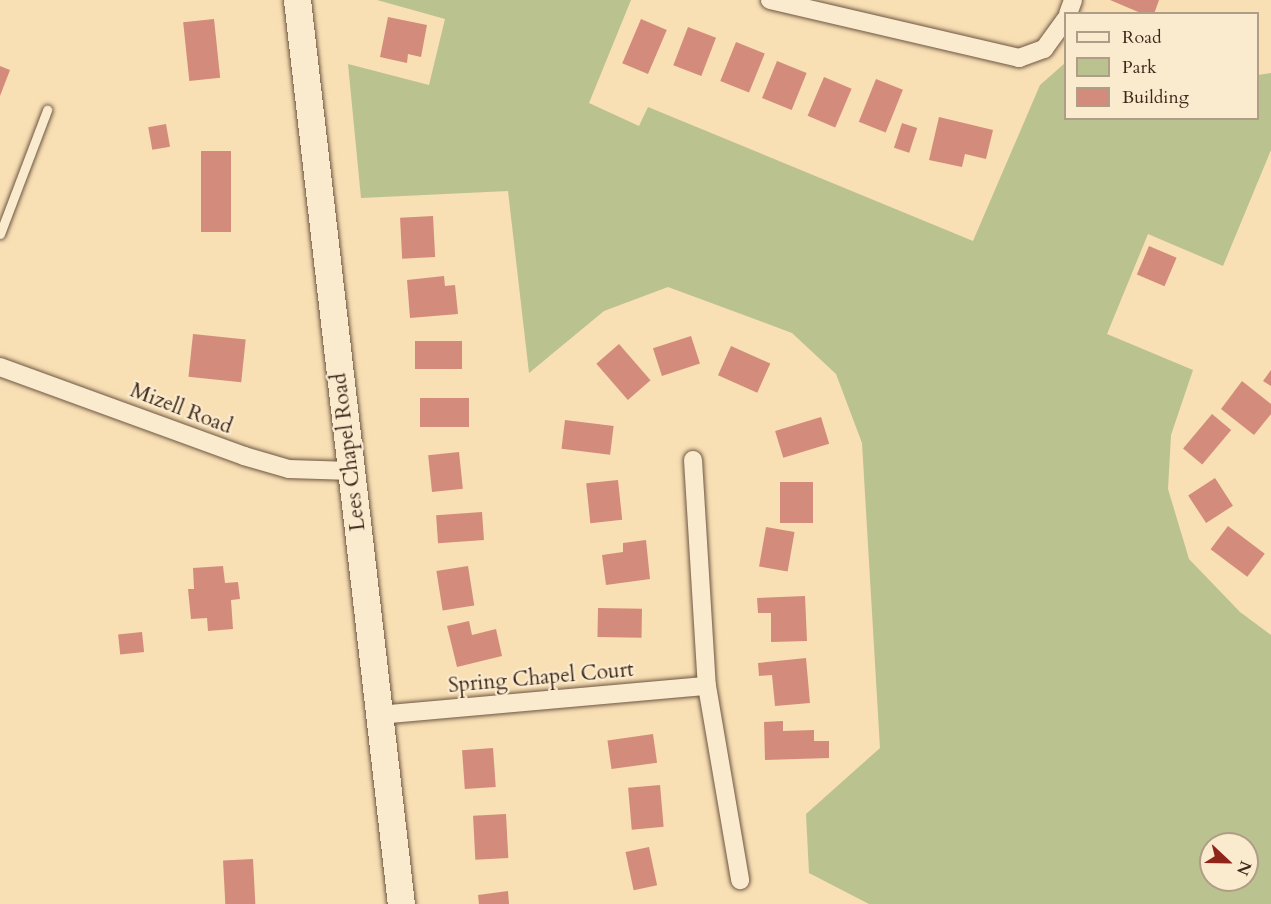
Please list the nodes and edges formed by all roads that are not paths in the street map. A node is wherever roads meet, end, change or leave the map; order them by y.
1 (297, 0) edge
2 (770, 0) edge
3 (1064, 20) edge
4 (47, 110) dead end
5 (0, 234) edge
6 (0, 367) edge
7 (693, 460) dead end
8 (351, 471) junction
9 (707, 686) junction
10 (379, 715) junction
11 (741, 880) dead end
12 (401, 904) edge

1 - 8 main road, Lees Chapel Road
2 - 3 street
4 - 5 lane
6 - 8 street, Mizell Road
7 - 9 street
8 - 10 main road, Lees Chapel Road
9 - 10 street, Spring Chapel Court
9 - 11 street
10 - 12 main road, Lees Chapel Road

